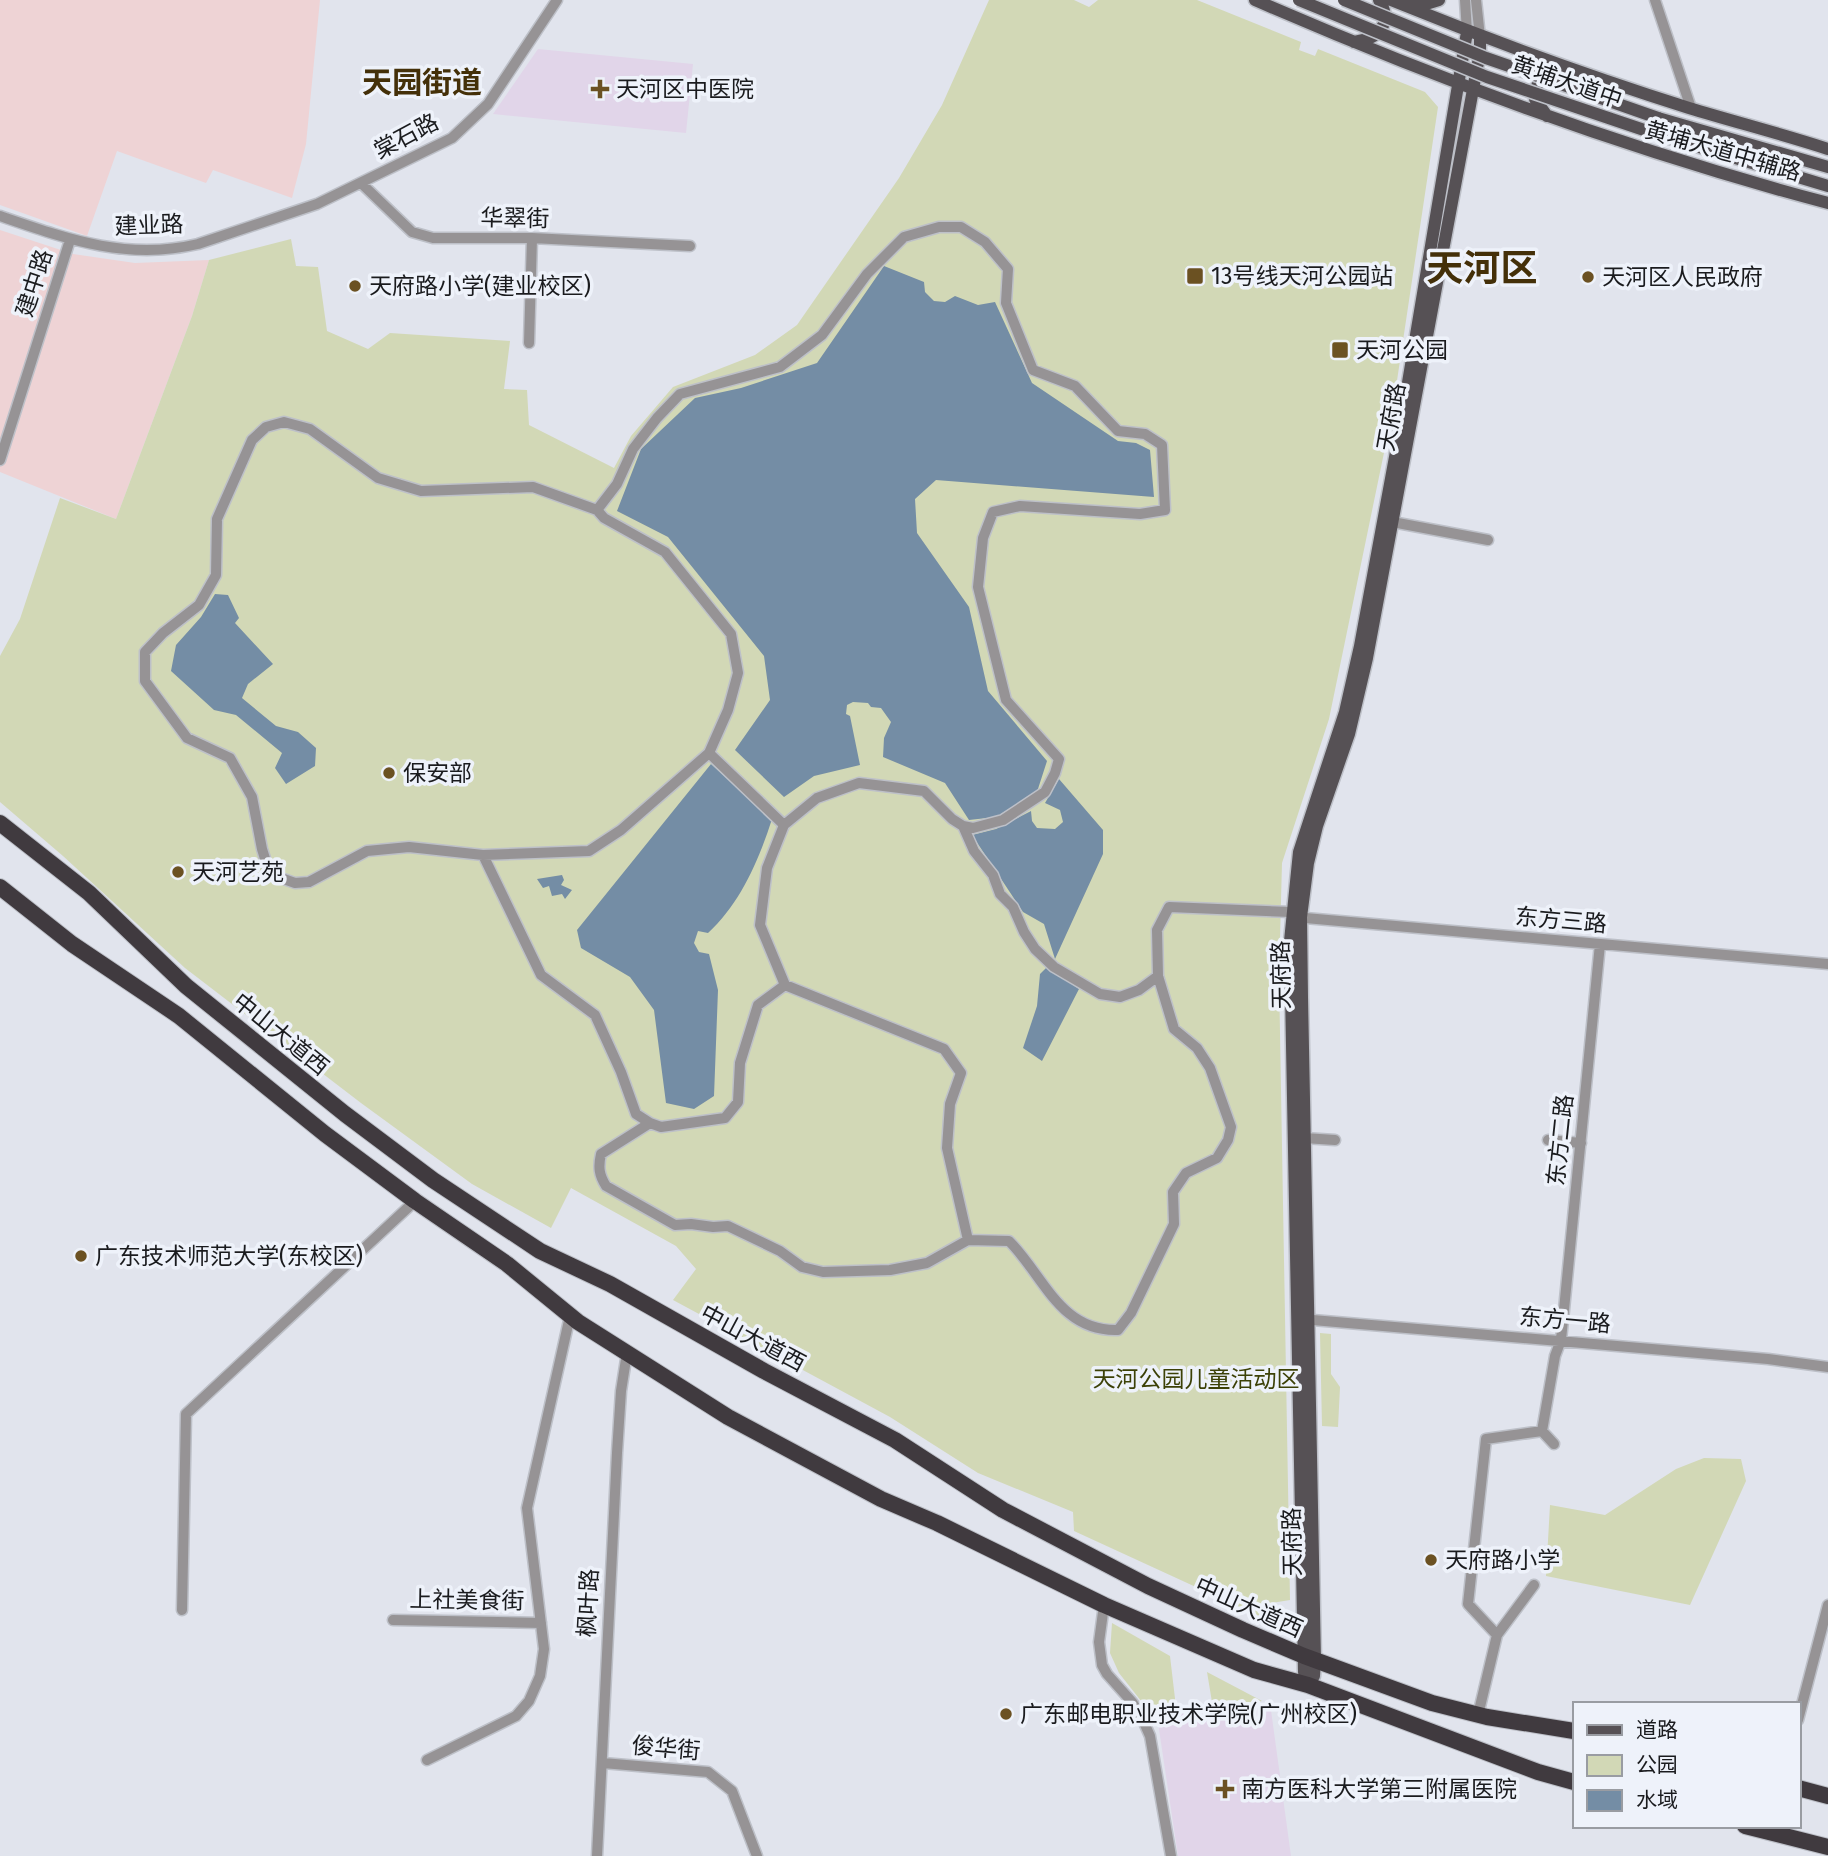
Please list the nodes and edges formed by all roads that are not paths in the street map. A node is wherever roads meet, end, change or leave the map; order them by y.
1 (557, 0) edge
2 (1255, 0) edge
3 (1299, 0) edge
4 (1344, 0) edge
5 (1380, 0) edge
6 (1439, 0) edge
7 (1465, 0) edge
8 (1476, 0) edge
9 (1655, 0) edge
10 (1397, 3) edge
11 (1474, 34) junction
12 (1354, 42) junction
13 (1567, 68) junction
14 (1458, 85) junction
15 (1472, 90) junction
16 (1690, 108) junction
17 (1549, 118) junction
18 (1828, 149) edge
19 (1828, 167) edge
20 (360, 183) junction
21 (1828, 186) edge
22 (1828, 203) edge
23 (298, 211) joint
24 (0, 216) edge
25 (532, 238) junction
26 (70, 240) junction
27 (690, 246) dead end
28 (529, 343) dead end
29 (0, 460) edge
30 (597, 510) junction
31 (1388, 521) junction
32 (1488, 540) dead end
33 (709, 753) junction
34 (0, 824) edge
35 (784, 825) junction
36 (963, 826) junction
37 (483, 855) junction
38 (0, 887) edge
39 (1295, 915) junction
40 (1600, 944) junction
41 (1828, 964) edge
42 (1158, 976) junction
43 (785, 985) junction
44 (650, 1123) junction
45 (1304, 1138) junction
46 (1335, 1140) dead end
47 (1548, 1140) dead end
48 (1581, 1143) junction
49 (415, 1201) junction
50 (968, 1240) junction
51 (570, 1316) junction
52 (1303, 1320) junction
53 (1561, 1340) junction
54 (627, 1353) junction
55 (1828, 1367) edge
56 (1542, 1431) junction
57 (1554, 1444) dead end
58 (1534, 1585) dead end
59 (1104, 1605) junction
60 (1828, 1605) edge
61 (181, 1610) dead end
62 (393, 1620) dead end
63 (541, 1623) junction
64 (1496, 1637) junction
65 (1310, 1658) junction
66 (1308, 1685) junction
67 (1800, 1712) edge
68 (1478, 1716) junction
69 (1573, 1731) edge
70 (427, 1760) dead end
71 (603, 1763) junction
72 (1573, 1782) edge
73 (1800, 1789) edge
74 (1828, 1796) edge
75 (1752, 1828) edge
76 (1823, 1850) edge
77 (597, 1856) edge
78 (757, 1856) edge
79 (1171, 1856) edge

1 - 20 street, 棠石路
2 - 12 main road, 黄埔大道中辅路
3 - 21 main road, 黄埔大道中, bridge
4 - 19 main road, 黄埔大道中, bridge
5 - 12 main road
6 - 10 main road
7 - 11 street
8 - 11 street
9 - 16 street
10 - 11 main road, 黄埔大道中辅路
11 - 13 main road, 黄埔大道中辅路
11 - 14 main road, 天府路
11 - 15 main road, 天府路
12 - 14 main road, 黄埔大道中辅路
13 - 16 main road, 黄埔大道中辅路
13 - 17 main road
14 - 15 main road, 黄埔大道中辅路
14 - 31 main road, 天府路
15 - 17 main road, 黄埔大道中辅路
15 - 31 main road, 天府路
16 - 18 main road, 黄埔大道中辅路
17 - 22 main road, 黄埔大道中辅路
20 - 23 street, 棠石路
20 - 25 street, 华翠街
23 - 26 street, 建业路
24 - 26 street, 建业路
25 - 27 street, 华翠街
25 - 28 street
26 - 29 street, 建中路
30 - 33 street
30 - 36 street
30 - 37 street
31 - 32 street
31 - 39 main road, 天府路
33 - 35 street
33 - 37 street
34 - 65 highway, 中山大道西
35 - 36 street
35 - 43 street
36 - 42 street
37 - 44 street
38 - 49 highway
39 - 40 street, 东方三路
39 - 42 street, 东方三路
39 - 45 main road, 天府路
39 - 52 main road, 天府路
40 - 41 street, 东方三路
40 - 48 street, 东方二路
42 - 50 street
43 - 44 street
43 - 50 street
44 - 50 street
45 - 46 street
45 - 52 main road, 天府路
47 - 48 street
48 - 53 street, 东方二路
49 - 51 highway
49 - 61 street
51 - 54 highway
51 - 63 street
52 - 53 street, 东方一路
52 - 65 main road, 天府路
53 - 55 street, 东方一路
53 - 56 street, 东方二路
54 - 59 highway
54 - 71 street, 枫叶路
56 - 57 street
56 - 64 street
58 - 64 street
59 - 66 highway
59 - 79 street
60 - 67 street
62 - 63 street, 上社美食街
63 - 70 street
64 - 68 street
65 - 66 main road, 天府路
65 - 68 highway, 中山大道西
66 - 72 highway
68 - 69 highway, 中山大道西
71 - 77 street, 枫叶路
71 - 78 street, 俊华街
73 - 74 highway
75 - 76 highway

